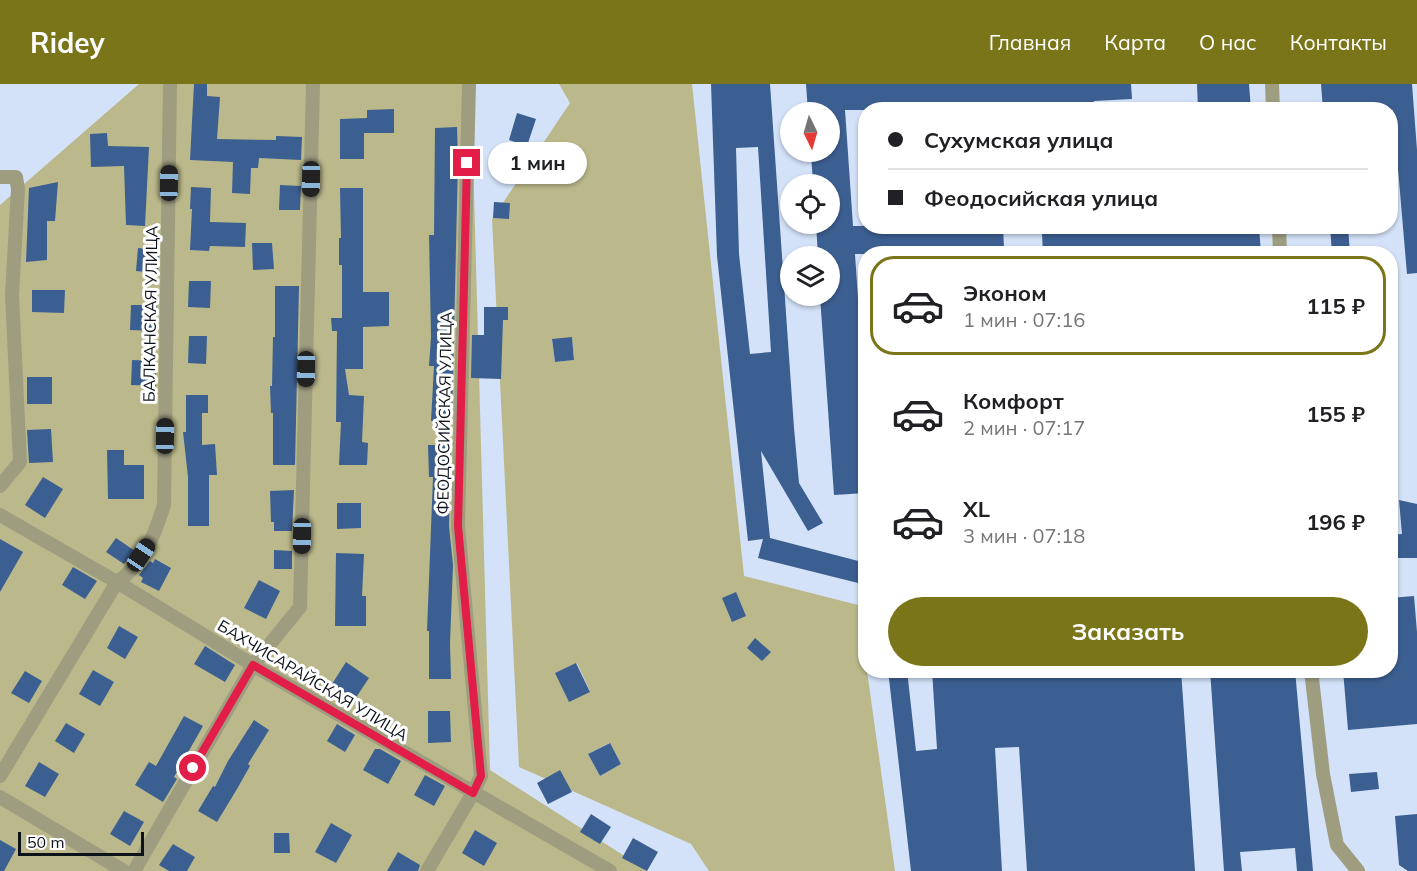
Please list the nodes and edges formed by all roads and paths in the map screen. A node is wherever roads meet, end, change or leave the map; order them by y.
1 (313, 84) edge
2 (469, 84) edge
3 (1272, 84) edge
4 (170, 88) edge
5 (1273, 102) edge
6 (0, 177) edge
7 (0, 486) edge
8 (0, 514) edge
9 (117, 582) junction
10 (253, 665) junction
11 (1312, 678) edge
12 (0, 776) edge
13 (473, 793) junction
14 (0, 797) edge
15 (593, 867) edge
16 (124, 871) edge
17 (134, 871) edge
18 (427, 871) edge
19 (610, 871) edge
20 (1358, 871) edge

1 - 10 street
2 - 13 street, ФЕОДОСИЙСКАЯ УЛИЦА
3 - 5 street
4 - 9 street, БАЛКАНСКАЯ УЛИЦА
6 - 7 street
8 - 9 street, БАХЧИСАРАЙСКАЯ УЛИЦА
9 - 10 street, БАХЧИСАРАЙСКАЯ УЛИЦА
9 - 12 street, БАЛКАНСКАЯ УЛИЦА
10 - 13 street, БАХЧИСАРАЙСКАЯ УЛИЦА
10 - 17 street
11 - 20 street
13 - 15 street, БАХЧИСАРАЙСКАЯ УЛИЦА
13 - 18 street, ФЕОДОСИЙСКАЯ УЛИЦА
14 - 16 street
15 - 19 street, БАХЧИСАРАЙСКАЯ УЛИЦА

